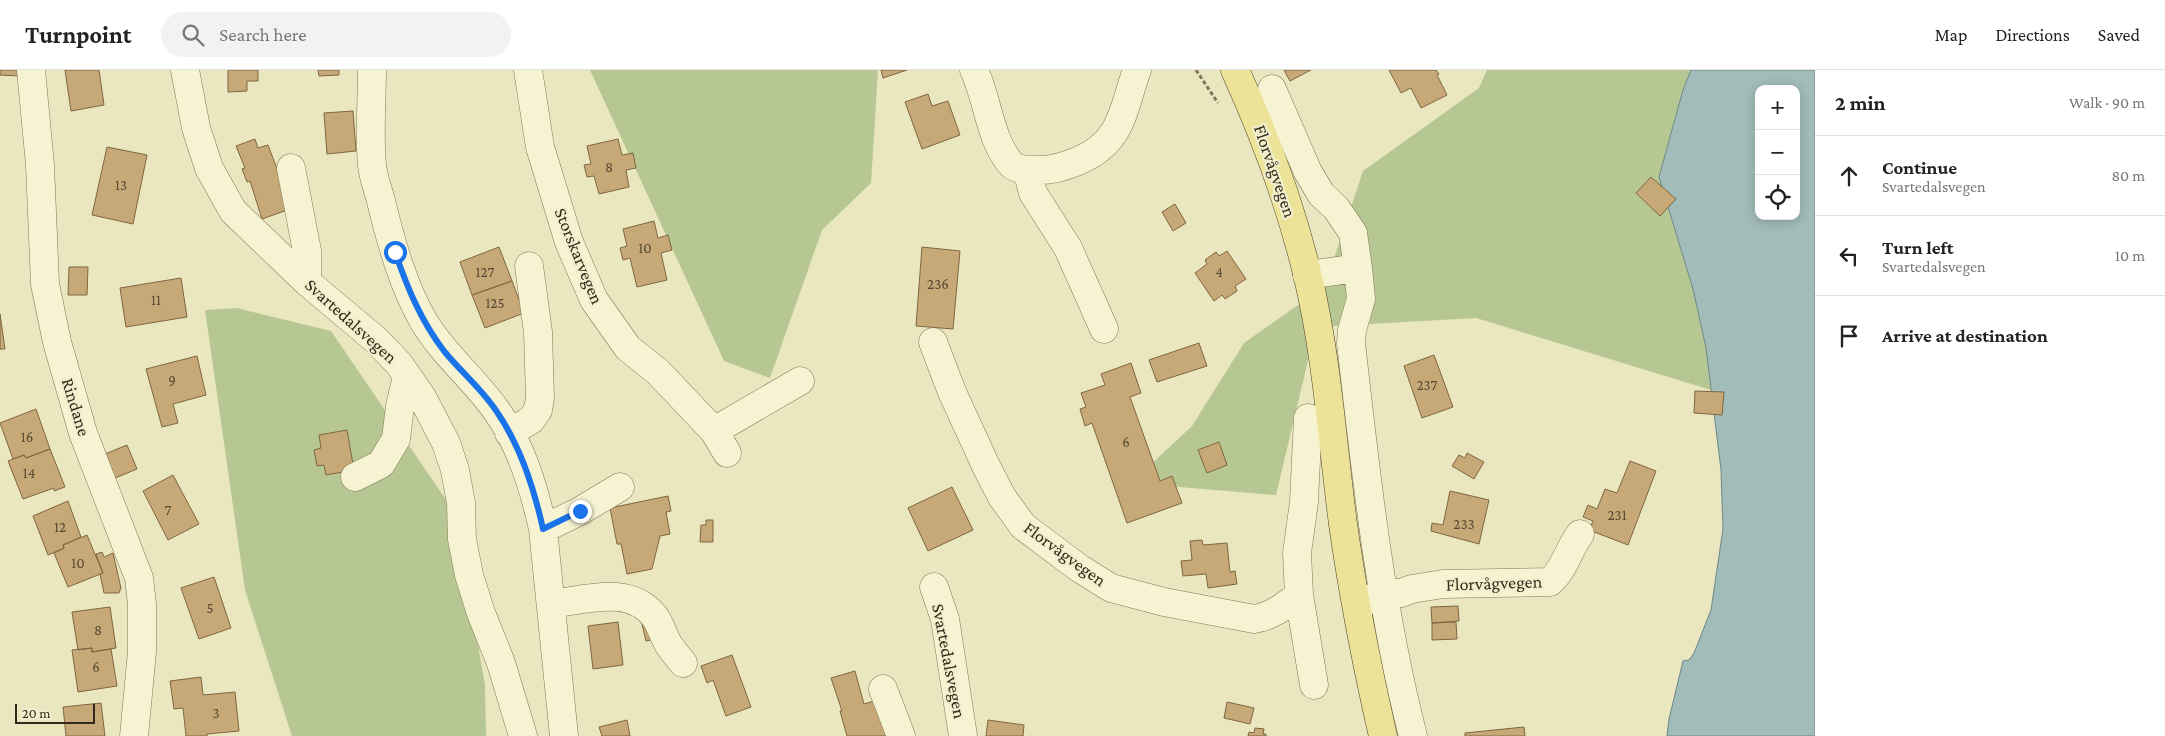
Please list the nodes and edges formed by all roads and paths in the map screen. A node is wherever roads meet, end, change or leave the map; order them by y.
1 (32, 70) edge
2 (185, 70) edge
3 (372, 70) edge
4 (528, 70) edge
5 (974, 70) edge
6 (1137, 70) edge
7 (1235, 70) edge
8 (1272, 89) dead end
9 (291, 168) dead end
10 (1027, 170) junction
11 (529, 266) dead end
12 (1358, 268) junction
13 (1307, 275) junction
14 (307, 282) junction
15 (1104, 329) dead end
16 (933, 342) dead end
17 (407, 376) junction
18 (800, 381) dead end
19 (1308, 418) dead end
20 (509, 433) junction
21 (355, 477) dead end
22 (620, 487) dead end
23 (543, 529) junction
24 (1580, 534) dead end
25 (934, 587) dead end
26 (1383, 592) junction
27 (1299, 595) junction
28 (551, 604) junction
29 (1357, 606) junction
30 (683, 663) dead end
31 (1314, 685) dead end
32 (883, 690) dead end
33 (134, 736) edge
34 (523, 736) edge
35 (564, 736) edge
36 (901, 736) edge
37 (963, 736) edge
38 (1383, 736) edge
39 (1413, 736) edge

1 - 33 street, Rindane
2 - 14 street, Svartedalsvegen
3 - 20 street
4 - 18 street, Storskarvegen
5 - 10 street
6 - 10 street
7 - 13 main road, Florvågvegen
8 - 12 street, Florvågvegen
9 - 14 street
10 - 15 street
11 - 20 street
12 - 13 street
12 - 26 street, Florvågvegen
13 - 29 main road, Florvågvegen
14 - 17 street, Svartedalsvegen
16 - 27 street, Florvågvegen
17 - 21 street
17 - 34 street, Svartedalsvegen
19 - 27 street
20 - 23 street
22 - 23 street
23 - 28 street
24 - 26 street, Florvågvegen
25 - 37 street, Svartedalsvegen
26 - 29 street, Florvågvegen
26 - 39 street, Florvågvegen
27 - 31 street
28 - 30 street
28 - 35 street
29 - 38 main road, Florvågvegen
32 - 36 street

